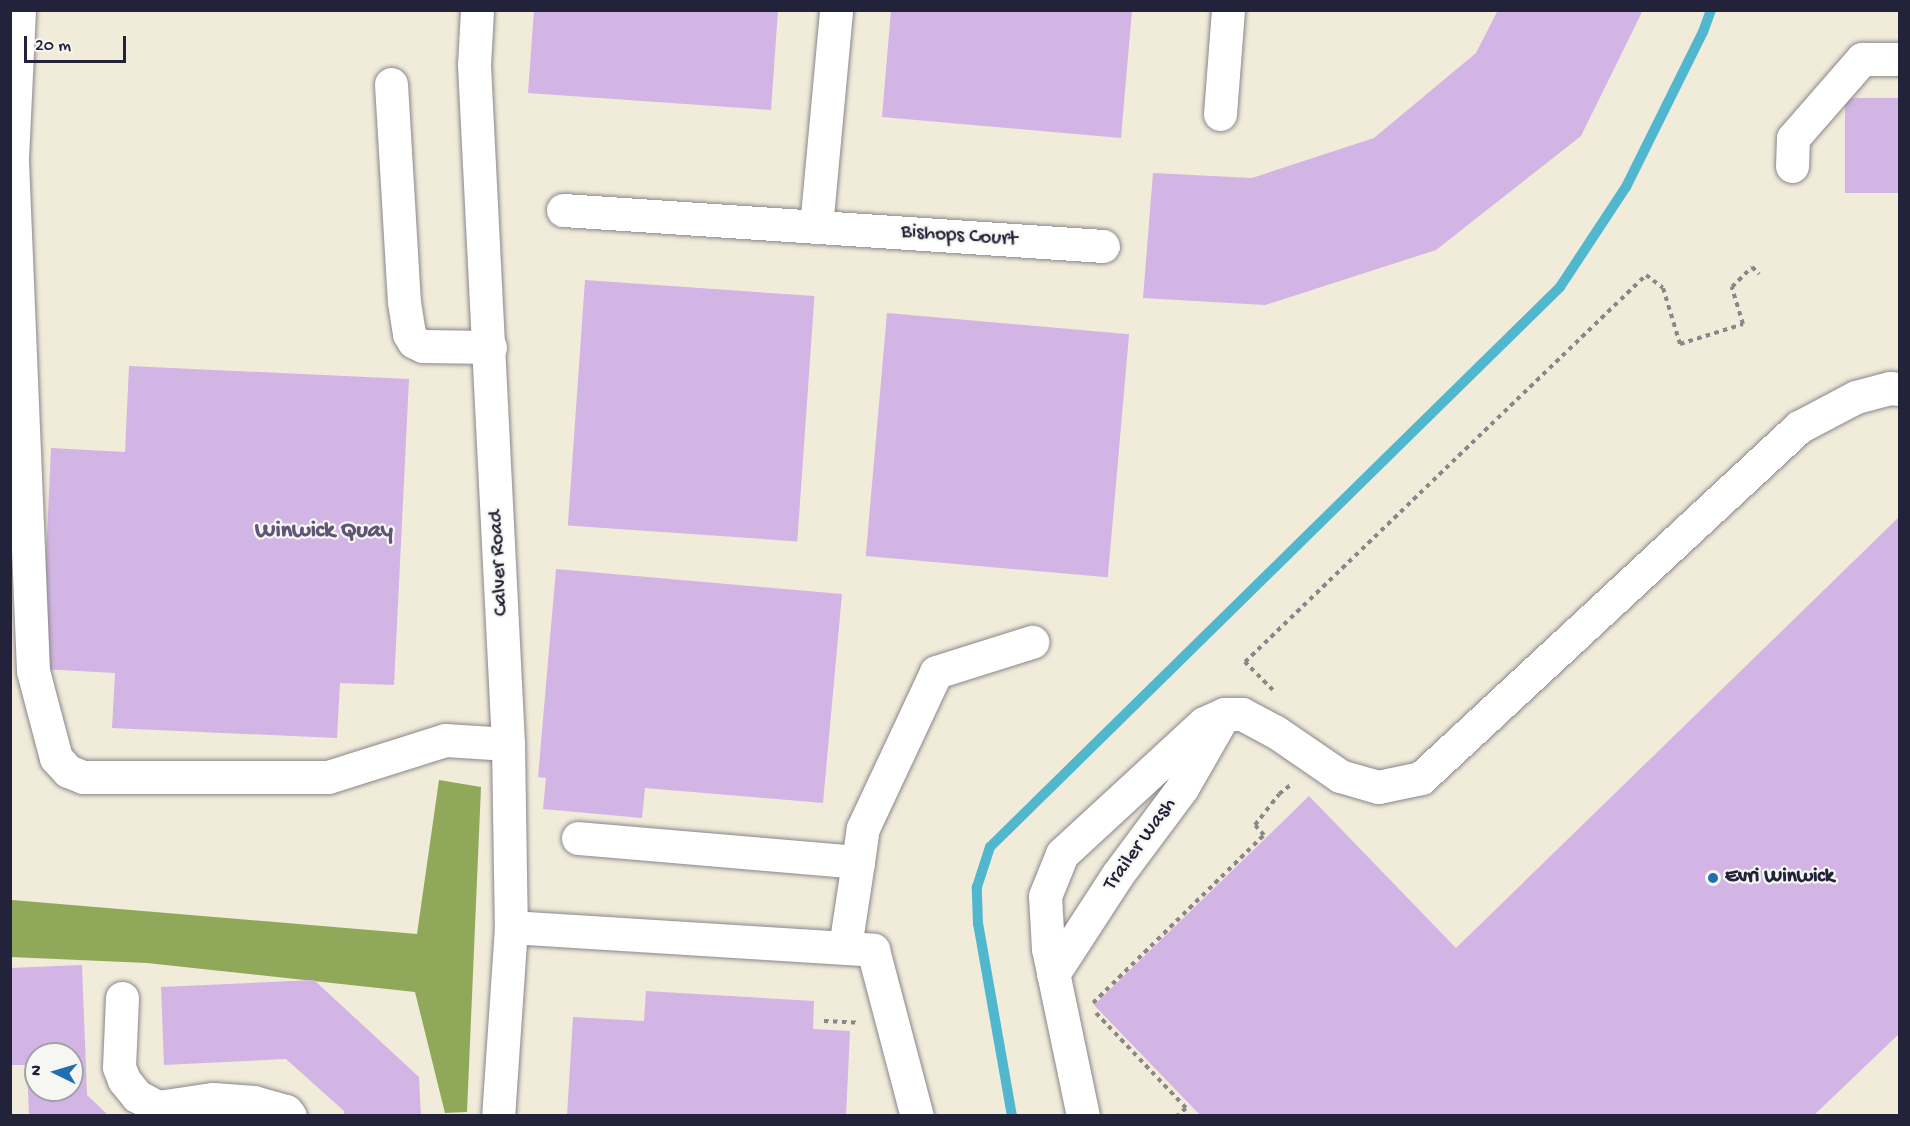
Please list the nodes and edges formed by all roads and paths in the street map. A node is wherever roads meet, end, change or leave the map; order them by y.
1 (20, 10) edge
2 (477, 10) edge
3 (836, 10) edge
4 (1228, 10) edge
5 (1899, 59) edge
6 (391, 84) dead end
7 (1220, 114) dead end
8 (1792, 166) dead end
9 (563, 210) dead end
10 (816, 227) junction
11 (1102, 246) dead end
12 (1759, 274) dead end
13 (490, 347) junction
14 (1899, 389) edge
15 (1032, 642) dead end
16 (1276, 694) dead end
17 (1224, 714) junction
18 (508, 744) junction
19 (1301, 777) dead end
20 (578, 838) dead end
21 (858, 862) junction
22 (512, 927) junction
23 (845, 947) junction
24 (1053, 974) junction
25 (123, 998) dead end
26 (824, 1021) dead end
27 (862, 1023) dead end
28 (162, 1111) edge
29 (290, 1116) edge
30 (498, 1116) edge
31 (917, 1116) edge
32 (1083, 1116) edge
33 (1177, 1116) edge

1 - 18 street
2 - 13 street, Calver Road
3 - 10 street
4 - 7 street
5 - 8 street
6 - 13 street
9 - 10 street, Bishops Court
10 - 11 street, Bishops Court
12 - 16 path
13 - 18 street, Calver Road
14 - 17 street
15 - 21 street
17 - 24 street, Trailer Wash
17 - 24 street
18 - 22 street, Calver Road
19 - 33 path
20 - 21 street
21 - 23 street
22 - 23 street
22 - 30 street, Calver Road
23 - 31 street
24 - 32 street
25 - 28 street
26 - 27 path
28 - 29 street

